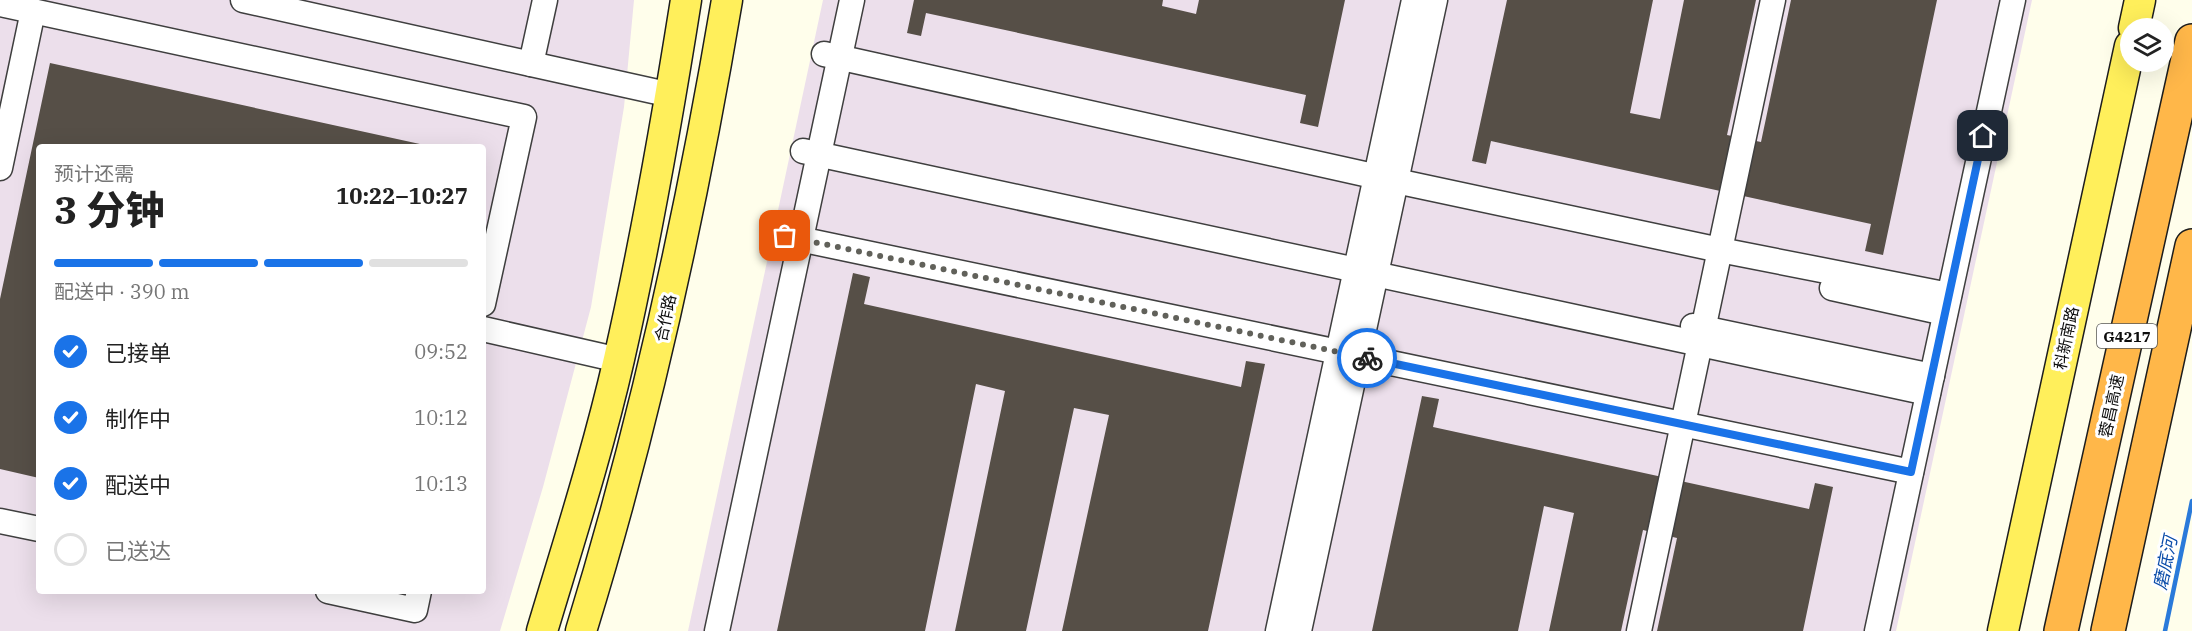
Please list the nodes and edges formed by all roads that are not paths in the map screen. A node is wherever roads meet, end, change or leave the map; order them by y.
1 (243, 0) edge
2 (545, 0) edge
3 (686, 0) edge
4 (727, 0) edge
5 (835, 0) edge
6 (852, 0) edge
7 (1414, 0) edge
8 (1435, 0) edge
9 (1773, 0) edge
10 (1998, 0) edge
11 (2013, 0) edge
12 (2140, 0) edge
13 (0, 4) edge
14 (33, 11) junction
15 (2136, 18) edge
16 (2192, 41) edge
17 (830, 62) junction
18 (531, 64) junction
19 (2124, 72) edge
20 (671, 95) junction
21 (812, 147) junction
22 (0, 168) edge
23 (1385, 184) junction
24 (794, 230) junction
25 (2192, 246) edge
26 (1718, 256) junction
27 (1367, 265) junction
28 (486, 290) edge
29 (1940, 302) junction
30 (486, 330) edge
31 (1702, 336) junction
32 (1350, 347) junction
33 (618, 360) junction
34 (1923, 383) junction
35 (1684, 418) junction
36 (1906, 464) junction
37 (0, 521) edge
38 (36, 528) edge
39 (342, 594) edge
40 (418, 594) edge
41 (542, 631) edge
42 (581, 631) edge
43 (700, 631) edge
44 (717, 631) edge
45 (1278, 631) edge
46 (1299, 631) edge
47 (1639, 631) edge
48 (1863, 631) edge
49 (1876, 631) edge
50 (2003, 631) edge
51 (2061, 631) edge
52 (2108, 631) edge

1 - 18 lane
2 - 18 lane
3 - 20 main road
4 - 42 main road, 合作路
5 - 17 lane
6 - 17 lane
7 - 23 lane
8 - 23 lane
9 - 26 lane
10 - 29 lane
11 - 29 lane
12 - 15 main road
13 - 14 lane
14 - 22 lane
14 - 28 lane
16 - 51 highway, 蓉昌高速 / G4217
17 - 21 lane
17 - 23 lane
18 - 20 lane
19 - 50 main road, 科新南路
20 - 33 main road
21 - 24 lane
21 - 27 lane
23 - 26 lane
23 - 27 lane
24 - 32 lane
24 - 43 lane
24 - 44 lane
25 - 52 highway, G4217
26 - 29 lane
26 - 31 lane
27 - 31 lane
27 - 32 lane
29 - 34 lane
30 - 33 lane
31 - 34 lane
31 - 35 lane
32 - 35 lane
32 - 45 lane
32 - 46 lane
33 - 41 main road
34 - 36 lane
35 - 36 lane
35 - 47 lane
36 - 48 lane
36 - 49 lane
37 - 38 lane
39 - 40 lane

